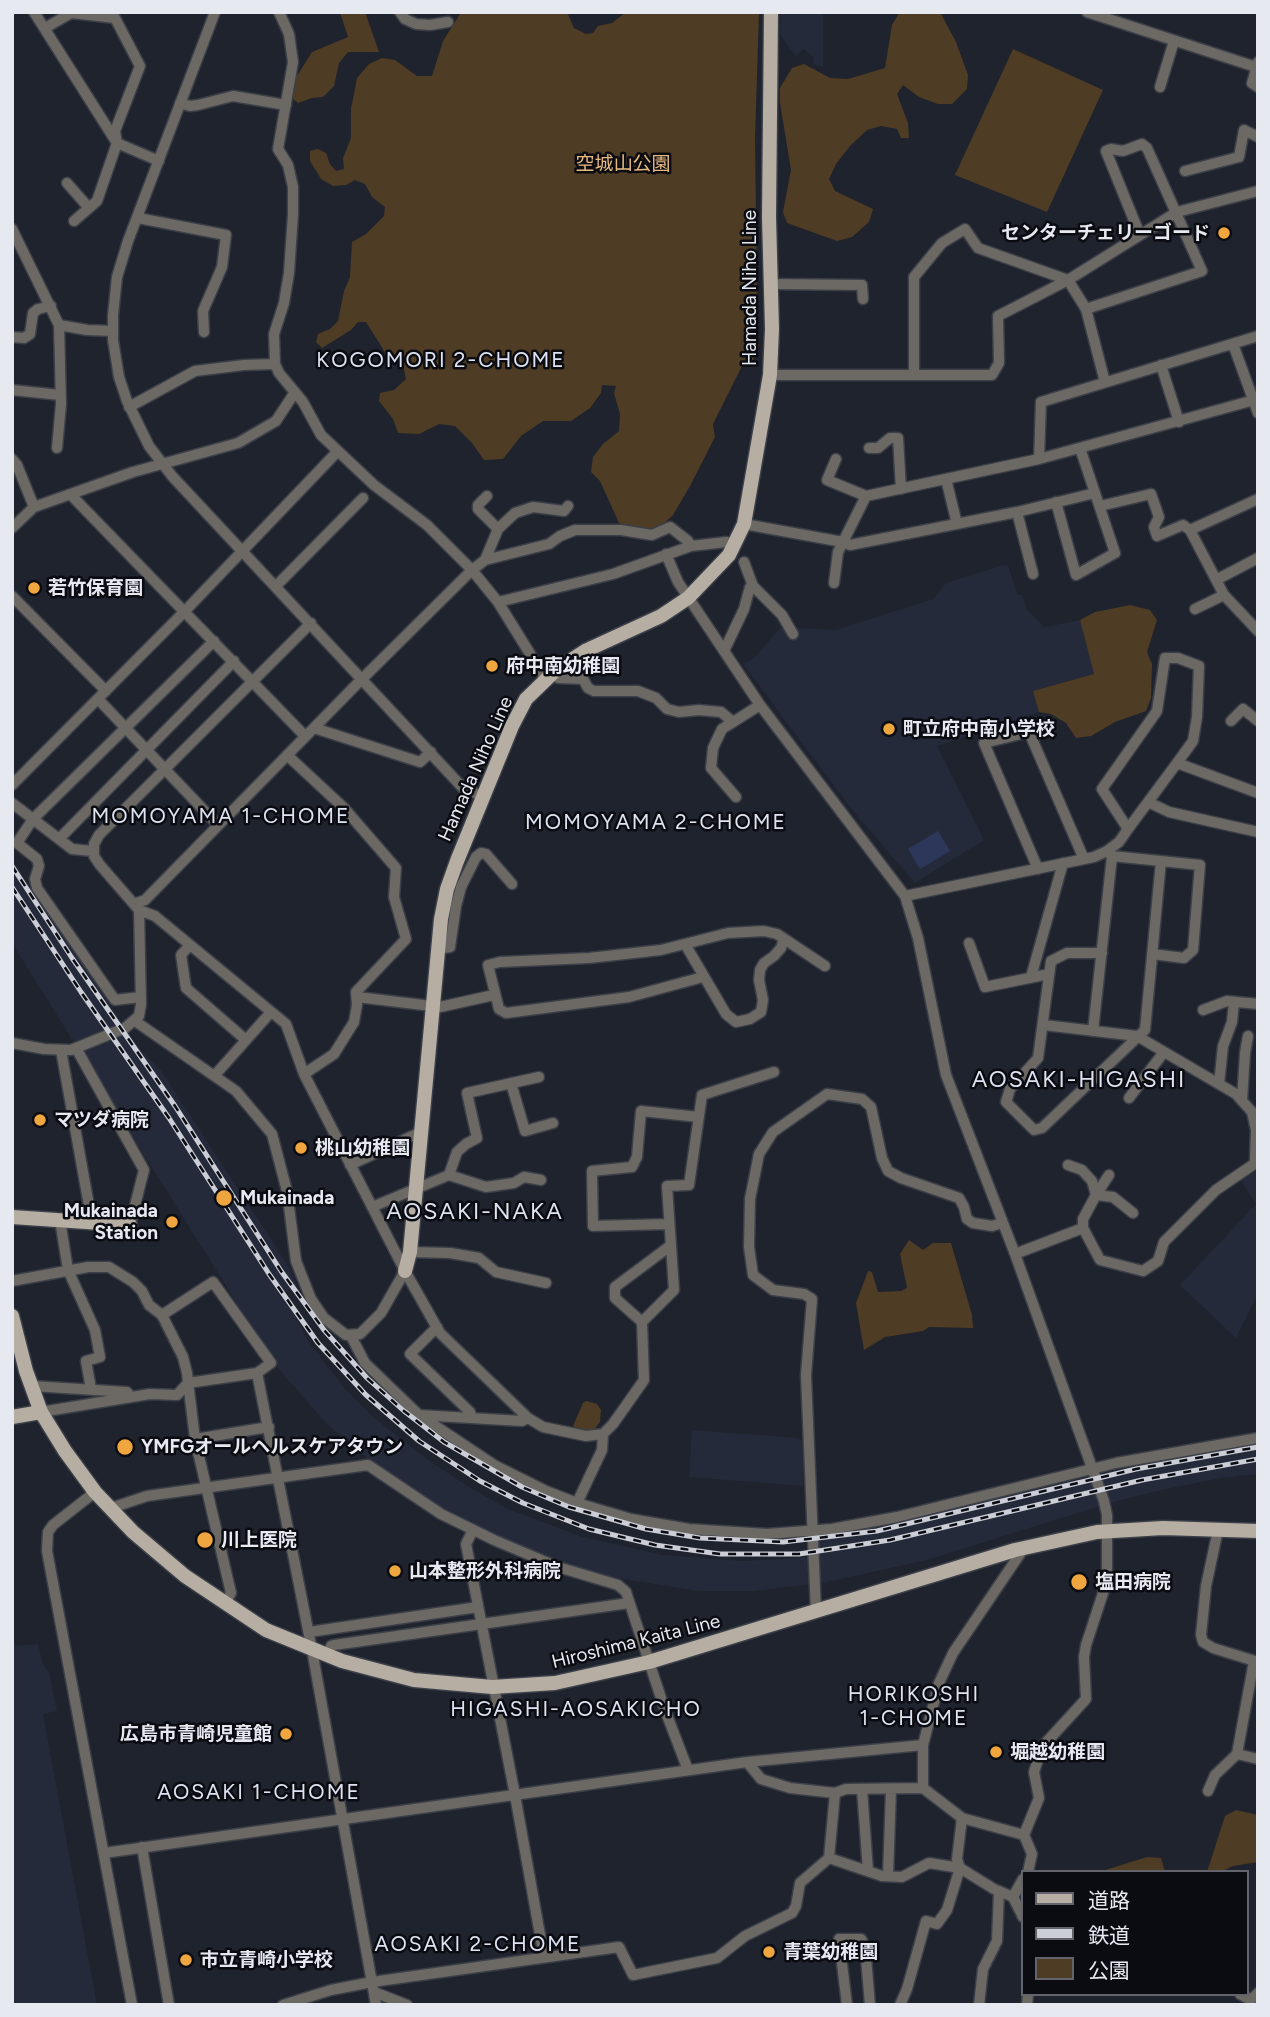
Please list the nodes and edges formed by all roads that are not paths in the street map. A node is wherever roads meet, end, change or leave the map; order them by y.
1 (34, 12) edge
2 (215, 12) edge
3 (279, 12) edge
4 (400, 12) edge
5 (771, 12) edge
6 (1087, 12) edge
7 (1130, 12) edge
8 (448, 22) dead end
9 (1126, 25) junction
10 (45, 28) junction
11 (1174, 41) junction
12 (1257, 65) edge
13 (1160, 87) dead end
14 (1258, 87) edge
15 (180, 103) junction
16 (286, 105) junction
17 (1258, 137) edge
18 (117, 144) junction
19 (159, 160) junction
20 (1185, 171) dead end
21 (67, 183) dead end
22 (1258, 191) edge
23 (89, 208) junction
24 (1177, 212) junction
25 (138, 218) junction
26 (74, 221) dead end
27 (12, 229) edge
28 (1140, 235) junction
29 (1068, 279) junction
30 (771, 284) junction
31 (863, 299) dead end
32 (51, 306) junction
33 (1086, 309) junction
34 (59, 325) junction
35 (113, 331) junction
36 (204, 332) dead end
37 (1258, 336) edge
38 (12, 337) edge
39 (1233, 344) junction
40 (275, 364) junction
41 (1161, 365) junction
42 (770, 375) junction
43 (914, 375) junction
44 (1105, 382) junction
45 (12, 390) edge
46 (295, 392) junction
47 (60, 395) junction
48 (1255, 400) edge
49 (129, 407) junction
50 (1258, 413) edge
51 (1179, 422) junction
52 (57, 448) dead end
53 (869, 448) dead end
54 (1080, 448) junction
55 (337, 452) junction
56 (12, 459) edge
57 (836, 460) dead end
58 (1039, 460) junction
59 (161, 463) junction
60 (946, 479) junction
61 (901, 489) junction
62 (1095, 493) junction
63 (70, 494) junction
64 (487, 496) dead end
65 (866, 496) junction
66 (363, 498) dead end
67 (1258, 499) edge
68 (1056, 502) junction
69 (568, 506) dead end
70 (1100, 506) junction
71 (34, 507) junction
72 (1017, 512) junction
73 (744, 524) junction
74 (957, 524) junction
75 (12, 528) edge
76 (498, 529) junction
77 (1190, 530) junction
78 (843, 542) junction
79 (736, 544) junction
80 (691, 546) junction
81 (243, 552) junction
82 (666, 554) junction
83 (1258, 558) edge
84 (485, 561) junction
85 (744, 562) dead end
86 (472, 570) junction
87 (1033, 574) dead end
88 (1216, 580) junction
89 (834, 583) dead end
90 (276, 586) junction
91 (753, 586) junction
92 (1224, 595) junction
93 (12, 596) edge
94 (688, 598) junction
95 (498, 602) junction
96 (1195, 609) dead end
97 (185, 611) junction
98 (1258, 613) edge
99 (1246, 619) junction
100 (311, 623) junction
101 (1258, 631) edge
102 (793, 634) dead end
103 (214, 640) junction
104 (724, 651) junction
105 (234, 662) junction
106 (549, 676) junction
107 (363, 679) junction
108 (253, 681) junction
109 (102, 695) junction
110 (760, 705) junction
111 (1231, 721) dead end
112 (1258, 721) edge
113 (733, 722) junction
114 (126, 727) junction
115 (309, 732) junction
116 (147, 750) junction
117 (431, 752) junction
118 (287, 755) junction
119 (1177, 763) junction
120 (165, 770) junction
121 (12, 785) edge
122 (1258, 793) edge
123 (482, 796) junction
124 (736, 797) dead end
125 (1148, 802) junction
126 (12, 803) edge
127 (33, 819) junction
128 (218, 825) junction
129 (1128, 829) junction
130 (1258, 832) edge
131 (59, 839) junction
132 (92, 851) junction
133 (1110, 853) junction
134 (1084, 859) junction
135 (1161, 861) junction
136 (1063, 863) junction
137 (1038, 869) junction
138 (512, 884) dead end
139 (905, 896) junction
140 (137, 907) junction
141 (784, 939) junction
142 (969, 943) dead end
143 (685, 944) junction
144 (190, 945) junction
145 (437, 949) junction
146 (1102, 953) junction
147 (1152, 954) junction
148 (825, 966) dead end
149 (1049, 974) junction
150 (703, 977) junction
151 (1031, 977) junction
152 (494, 995) junction
153 (141, 997) junction
154 (357, 997) junction
155 (1234, 1002) junction
156 (1258, 1004) edge
157 (431, 1007) junction
158 (1203, 1010) dead end
159 (271, 1012) junction
160 (135, 1021) junction
161 (1044, 1025) junction
162 (1093, 1031) junction
163 (1137, 1036) junction
164 (1248, 1036) dead end
165 (246, 1040) junction
166 (12, 1043) edge
167 (76, 1048) junction
168 (61, 1050) junction
169 (1164, 1052) junction
170 (774, 1072) dead end
171 (304, 1074) junction
172 (215, 1076) junction
173 (539, 1077) dead end
174 (511, 1083) junction
175 (1219, 1084) junction
176 (1129, 1098) dead end
177 (1242, 1101) junction
178 (699, 1117) junction
179 (553, 1123) dead end
180 (421, 1132) junction
181 (1258, 1163) edge
182 (350, 1165) junction
183 (1068, 1165) dead end
184 (449, 1175) junction
185 (1109, 1175) dead end
186 (541, 1180) dead end
187 (416, 1189) junction
188 (1096, 1195) junction
189 (372, 1207) junction
190 (1133, 1213) dead end
191 (12, 1217) edge
192 (60, 1220) junction
193 (92, 1222) junction
194 (1002, 1223) junction
195 (669, 1224) junction
196 (130, 1225) joint
197 (1083, 1228) junction
198 (670, 1246) junction
199 (410, 1252) junction
200 (1015, 1254) junction
201 (68, 1270) junction
202 (405, 1271) junction
203 (12, 1281) edge
204 (546, 1283) dead end
205 (162, 1315) junction
206 (12, 1316) edge
207 (642, 1322) junction
208 (437, 1327) junction
209 (351, 1336) junction
210 (257, 1373) junction
211 (188, 1383) junction
212 (32, 1386) junction
213 (91, 1389) junction
214 (131, 1397) junction
215 (41, 1412) junction
216 (419, 1415) junction
217 (12, 1417) edge
218 (472, 1418) junction
219 (528, 1418) junction
220 (269, 1427) junction
221 (603, 1434) junction
222 (1258, 1438) edge
223 (195, 1439) junction
224 (1092, 1469) junction
225 (279, 1478) junction
226 (205, 1488) junction
227 (95, 1492) junction
228 (577, 1503) junction
229 (111, 1508) junction
230 (473, 1530) junction
231 (1108, 1530) junction
232 (1218, 1530) junction
233 (814, 1531) junction
234 (1258, 1531) edge
235 (1024, 1548) junction
236 (225, 1602) junction
237 (629, 1602) junction
238 (478, 1607) junction
239 (816, 1612) junction
240 (481, 1624) junction
241 (309, 1632) junction
242 (312, 1650) junction
243 (328, 1656) junction
244 (1256, 1661) edge
245 (649, 1662) junction
246 (492, 1687) junction
247 (1252, 1708) edge
248 (923, 1745) junction
249 (1237, 1754) junction
250 (1258, 1759) edge
251 (747, 1762) junction
252 (688, 1770) junction
253 (923, 1788) junction
254 (862, 1789) junction
255 (891, 1789) junction
256 (1208, 1791) dead end
257 (835, 1793) junction
258 (515, 1794) junction
259 (962, 1818) junction
260 (343, 1819) junction
261 (1024, 1835) junction
262 (142, 1847) junction
263 (104, 1853) junction
264 (830, 1858) junction
265 (960, 1868) junction
266 (1028, 1870) edge
267 (868, 1871) junction
268 (888, 1877) junction
269 (1021, 1883) edge
270 (999, 1891) junction
271 (1013, 1897) junction
272 (1021, 1913) edge
273 (544, 1957) junction
274 (373, 1987) junction
275 (1258, 1993) edge
276 (1244, 1996) edge
277 (132, 2005) edge
278 (169, 2005) edge
279 (283, 2005) edge
280 (376, 2005) edge
281 (407, 2005) edge
282 (847, 2005) edge
283 (870, 2005) edge
284 (900, 2005) edge
285 (979, 2005) edge

1 - 10 street
2 - 15 street
3 - 16 street
4 - 8 street
5 - 30 main road, Hamada Niho Line
6 - 9 street
7 - 9 street
9 - 11 street
10 - 18 street
10 - 18 street
11 - 12 street
11 - 13 street
12 - 14 street
15 - 16 street
15 - 19 street
16 - 40 street
17 - 20 street
18 - 19 street
18 - 23 street
19 - 25 street
21 - 23 street
22 - 24 street
23 - 26 street
24 - 28 street
24 - 28 street
24 - 33 street
25 - 35 street
25 - 36 street
27 - 32 street
28 - 29 street
29 - 33 street
29 - 43 street
29 - 43 street
30 - 31 street
30 - 42 main road, Hamada Niho Line
32 - 34 street
32 - 38 street
33 - 44 street
34 - 35 street
34 - 47 street
35 - 49 street
37 - 39 street
39 - 41 street
39 - 48 street
40 - 46 street
40 - 49 street
41 - 44 street
41 - 51 street
42 - 43 street
42 - 73 main road, Hamada Niho Line
44 - 58 street
45 - 47 street
46 - 55 street
46 - 59 street
47 - 52 street
48 - 50 street
48 - 51 street
49 - 59 street
51 - 54 street
53 - 61 street
54 - 58 street
54 - 62 street
55 - 81 street
55 - 86 street
56 - 71 street
57 - 65 street
58 - 60 street
59 - 63 street
59 - 81 street
60 - 61 street
60 - 74 street
61 - 65 street
62 - 68 street
62 - 70 street
63 - 71 street
63 - 97 street
64 - 76 street
65 - 78 street
66 - 90 street
67 - 77 street
68 - 70 street
68 - 72 street
69 - 76 street
70 - 77 street
71 - 75 street
72 - 74 street
72 - 87 street
73 - 78 street
73 - 79 main road, Hamada Niho Line
74 - 78 street
76 - 84 street
77 - 88 street
78 - 89 street
79 - 80 street
79 - 94 main road, Hamada Niho Line
80 - 82 street
80 - 84 street
81 - 90 street
81 - 97 street
82 - 94 street
82 - 95 street
83 - 88 street
84 - 86 street
85 - 91 street
86 - 95 street
86 - 107 street
88 - 92 street
90 - 100 street
91 - 102 street
91 - 104 street
92 - 96 street
92 - 99 street
93 - 109 street
94 - 104 street
94 - 106 main road, Hamada Niho Line
95 - 106 street
97 - 103 street
97 - 109 street
98 - 99 street
99 - 101 street
100 - 107 street
100 - 108 street
103 - 105 street
103 - 114 street
104 - 110 street
105 - 108 street
105 - 116 street
106 - 113 street
106 - 123 main road, Hamada Niho Line
107 - 115 street
107 - 117 street
108 - 115 street
108 - 120 street
109 - 114 street
109 - 121 street
110 - 113 street
110 - 139 street
111 - 112 street
113 - 124 street
114 - 116 street
114 - 127 street
115 - 117 street
115 - 118 street
116 - 120 street
116 - 131 street
117 - 123 street
118 - 128 street
118 - 154 street
119 - 122 street
119 - 125 street
119 - 129 street
120 - 128 street
120 - 132 street
123 - 145 main road, Hamada Niho Line
125 - 129 street
125 - 130 street
126 - 127 street
127 - 131 street
127 - 153 street
128 - 140 street
129 - 133 street
131 - 132 street
132 - 140 street
133 - 134 street
133 - 135 street
133 - 146 street
134 - 136 street
134 - 137 street
135 - 147 street
135 - 147 street
136 - 137 street
136 - 151 street
137 - 139 street
138 - 145 street
139 - 194 street
140 - 144 street
140 - 153 street
141 - 143 street
141 - 148 street
141 - 150 street
142 - 151 street
143 - 150 street
143 - 152 street
144 - 159 street
144 - 165 street
145 - 157 main road, Hamada Niho Line
146 - 149 street
146 - 162 street
147 - 163 street
149 - 151 street
149 - 161 street
150 - 152 street
152 - 157 street
153 - 160 street
154 - 157 street
154 - 171 street
155 - 156 street
155 - 158 street
155 - 175 street
157 - 180 main road, Hamada Niho Line
159 - 165 street
159 - 171 street
160 - 167 street
160 - 172 street
161 - 162 street
161 - 163 street
162 - 163 street
163 - 169 street
164 - 177 street
165 - 172 street
166 - 168 street
167 - 168 street
167 - 196 street
168 - 193 street
169 - 175 street
169 - 176 street
170 - 178 street
171 - 182 street
172 - 209 street
173 - 174 street
174 - 179 street
174 - 184 street
175 - 177 street
177 - 181 street
178 - 195 street
178 - 195 street
180 - 182 street
180 - 187 main road, Hamada Niho Line
181 - 197 street
182 - 189 street
183 - 188 street
184 - 186 street
184 - 187 street
185 - 188 street
187 - 189 street
187 - 199 main road, Hamada Niho Line
188 - 190 street
188 - 197 street
189 - 202 street
191 - 192 main road
192 - 193 main road
192 - 201 street
193 - 196 main road
194 - 200 street
194 - 233 street
195 - 198 street
197 - 200 street
198 - 207 street
198 - 207 street
199 - 202 main road, Hamada Niho Line
199 - 204 street
200 - 224 street
201 - 203 street
201 - 205 street
201 - 213 street
202 - 208 street
202 - 209 street
205 - 210 street
205 - 211 street
206 - 212 main road, Hiroshima Kaita Line
207 - 221 street
208 - 218 street
208 - 219 street
209 - 216 street
210 - 211 street
210 - 220 street
211 - 214 street
211 - 223 street
212 - 213 street
212 - 215 main road, Hiroshima Kaita Line
213 - 214 street
214 - 215 street
215 - 217 main road
215 - 227 main road, Hiroshima Kaita Line
216 - 218 street
216 - 228 street
218 - 219 street
219 - 221 street
220 - 223 street
220 - 225 street
221 - 228 street
222 - 224 street
223 - 226 street
224 - 231 street
224 - 233 street
225 - 226 street
225 - 230 street
225 - 241 street
226 - 229 street
226 - 236 street
227 - 229 main road, Hiroshima Kaita Line
227 - 263 street
228 - 233 street
229 - 236 main road, Hiroshima Kaita Line
230 - 237 street
230 - 238 street
231 - 232 main road, Hiroshima Kaita Line
231 - 235 main road, Hiroshima Kaita Line
231 - 261 street
232 - 234 main road, Hiroshima Kaita Line
232 - 244 street
233 - 239 street
235 - 239 main road, Hiroshima Kaita Line
235 - 248 street
236 - 242 main road, Hiroshima Kaita Line
237 - 240 street
237 - 245 street
238 - 240 street
238 - 241 street
239 - 245 main road, Hiroshima Kaita Line
240 - 243 street
240 - 246 street
241 - 242 street
242 - 243 main road, Hiroshima Kaita Line
242 - 260 street
243 - 246 main road, Hiroshima Kaita Line
244 - 247 street
245 - 246 main road, Hiroshima Kaita Line
245 - 252 street
246 - 258 street
247 - 249 street
248 - 251 street
248 - 253 street
249 - 250 street
249 - 256 street
251 - 252 street
251 - 257 street
252 - 258 street
253 - 255 street
253 - 259 street
254 - 255 street
254 - 257 street
254 - 267 street
255 - 268 street
257 - 264 street
258 - 260 street
258 - 273 street
259 - 261 street
259 - 265 street
260 - 262 street
260 - 274 street
261 - 266 street
262 - 263 street
262 - 278 street
263 - 277 street
264 - 267 street
264 - 273 street
265 - 268 street
265 - 270 street
265 - 284 street
267 - 268 street
269 - 271 street
270 - 271 street
270 - 285 street
271 - 272 street
273 - 274 street
274 - 279 street
274 - 280 street
274 - 281 street
275 - 276 street
282 - 283 street

